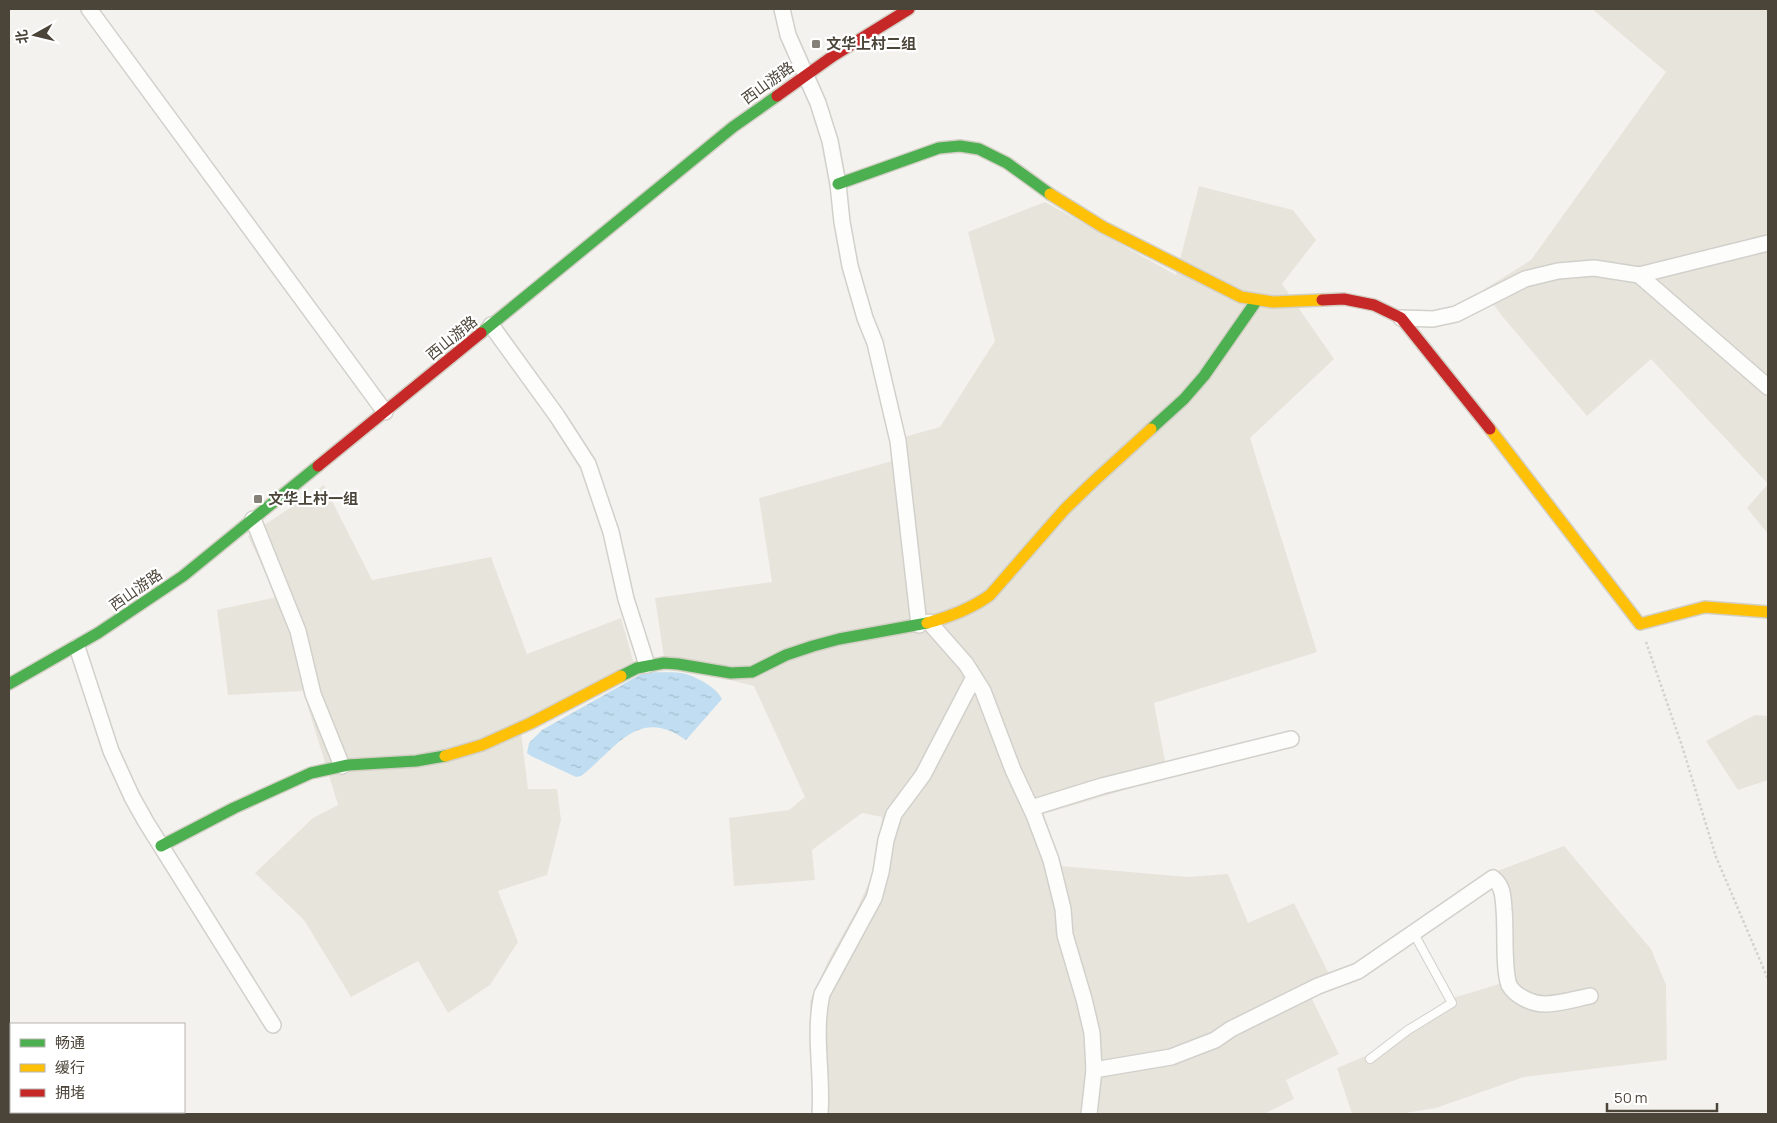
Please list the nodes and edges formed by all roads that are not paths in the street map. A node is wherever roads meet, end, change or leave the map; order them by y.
1 (89, 9) edge
2 (782, 9) edge
3 (909, 9) edge
4 (805, 75) junction
5 (838, 184) junction
6 (1768, 242) edge
7 (1639, 275) junction
8 (1257, 300) junction
9 (1401, 318) junction
10 (491, 325) junction
11 (1768, 387) edge
12 (385, 412) junction
13 (253, 520) junction
14 (1768, 612) edge
15 (924, 623) junction
16 (77, 647) junction
17 (647, 665) junction
18 (974, 678) junction
19 (9, 684) edge
20 (1291, 738) dead end
21 (342, 766) junction
22 (1031, 808) junction
23 (161, 846) junction
24 (1413, 932) junction
25 (1590, 996) dead end
26 (273, 1025) dead end
27 (1370, 1059) dead end
28 (1094, 1070) junction
29 (820, 1114) edge
30 (1089, 1114) edge

1 - 12 street
2 - 4 street
3 - 4 street, 西山游路
4 - 5 street
4 - 10 street, 西山游路
5 - 8 street
5 - 15 street
6 - 7 street
7 - 9 street
7 - 11 street
8 - 9 street
8 - 15 street
9 - 14 street
10 - 12 street, 西山游路
10 - 17 street
12 - 13 street, 西山游路
13 - 16 street, 西山游路
13 - 21 street
15 - 17 street
15 - 18 street
16 - 19 street, 西山游路
16 - 23 street
17 - 21 street
18 - 22 street
18 - 29 street
20 - 22 street
21 - 23 street
22 - 28 street
23 - 26 street
24 - 25 street
24 - 27 lane
24 - 28 street
28 - 30 street

